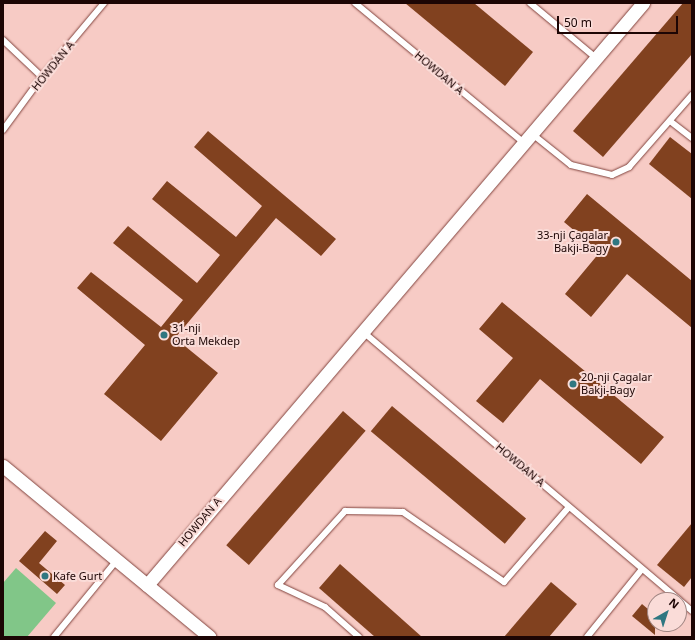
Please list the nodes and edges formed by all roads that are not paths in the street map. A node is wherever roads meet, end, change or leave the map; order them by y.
1 (104, 3) edge
2 (355, 3) edge
3 (530, 3) edge
4 (643, 3) edge
5 (3, 40) edge
6 (596, 58) junction
7 (42, 77) junction
8 (692, 95) edge
9 (670, 121) junction
10 (3, 130) edge
11 (527, 138) junction
12 (692, 138) edge
13 (362, 331) junction
14 (3, 466) edge
15 (569, 507) junction
16 (117, 560) junction
17 (642, 569) junction
18 (147, 585) junction
19 (669, 592) edge
20 (54, 637) edge
21 (210, 637) edge
22 (359, 637) edge
23 (587, 637) edge

1 - 7 lane, HOWDAN A
2 - 11 lane, HOWDAN A
3 - 6 lane
4 - 6 street, HOWDAN A
5 - 7 lane
6 - 11 street, HOWDAN A
7 - 10 lane, HOWDAN A
8 - 9 lane
9 - 11 lane
9 - 12 lane
11 - 13 street, HOWDAN A
13 - 15 lane, HOWDAN A
13 - 18 street, HOWDAN A
14 - 16 street
15 - 17 lane, HOWDAN A
15 - 22 lane
16 - 18 street
16 - 20 lane
17 - 19 lane, HOWDAN A
17 - 23 lane
18 - 21 street

